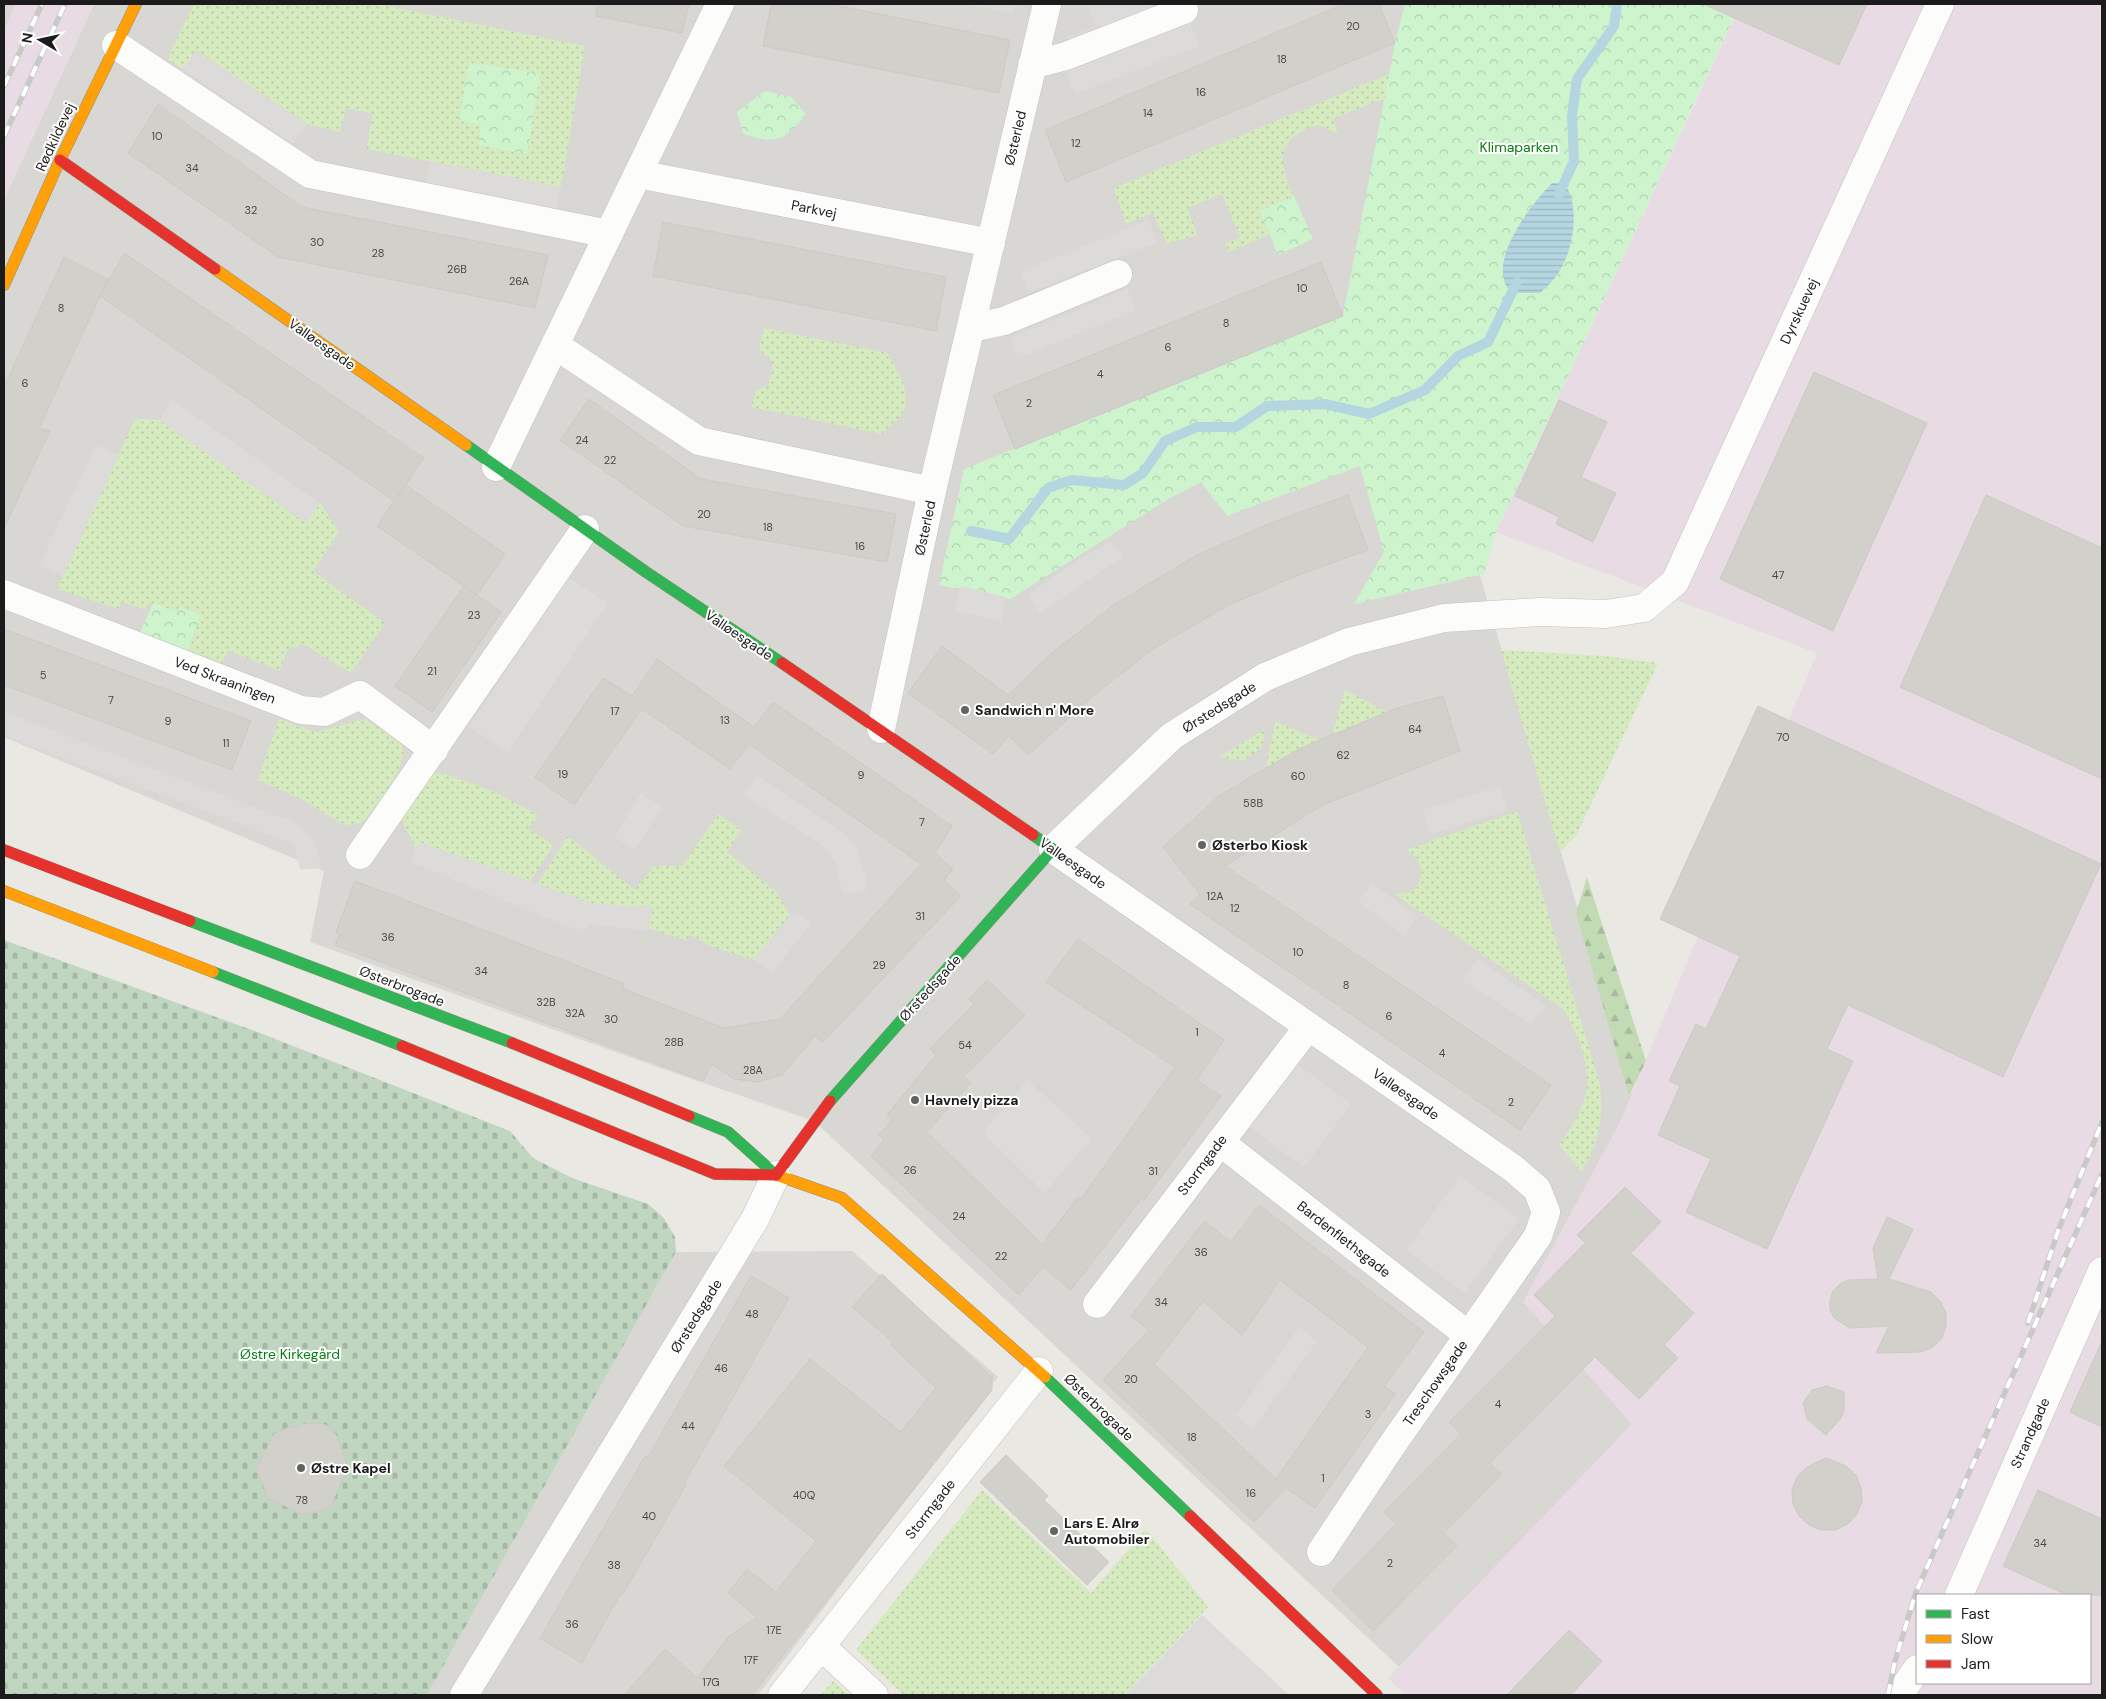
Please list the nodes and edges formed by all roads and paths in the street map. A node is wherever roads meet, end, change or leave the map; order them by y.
1 (136, 4) edge
2 (720, 4) edge
3 (1047, 4) edge
4 (1940, 4) edge
5 (1184, 10) dead end
6 (116, 45) junction
7 (1032, 65) junction
8 (60, 160) junction
9 (638, 174) junction
10 (609, 234) junction
11 (991, 243) junction
12 (1118, 274) dead end
13 (4, 285) edge
14 (972, 328) junction
15 (555, 345) junction
16 (496, 467) junction
17 (932, 491) junction
18 (585, 529) junction
19 (4, 594) edge
20 (1644, 608) joint
21 (881, 729) junction
22 (434, 750) junction
23 (1053, 849) junction
24 (4, 850) edge
25 (360, 855) dead end
26 (4, 891) edge
27 (1308, 1027) junction
28 (1220, 1142) junction
29 (776, 1175) junction
30 (1546, 1212) joint
31 (2102, 1271) edge
32 (1097, 1304) dead end
33 (1468, 1335) junction
34 (1039, 1371) junction
35 (1320, 1552) dead end
36 (1958, 1594) edge
37 (821, 1646) junction
38 (1916, 1670) edge
39 (464, 1695) edge
40 (782, 1695) edge
41 (874, 1695) edge
42 (1377, 1695) edge
43 (1899, 1695) edge

1 - 6 main road, Rødkildevej
2 - 9 street
3 - 7 street, Østerled
4 - 20 street, Dyrskuevej
5 - 7 street
6 - 8 main road, Rødkildevej
6 - 10 street
7 - 11 street, Østerled
8 - 13 main road, Rødkildevej
8 - 16 main road, Valløesgade
9 - 10 street
9 - 11 street, Parkvej
10 - 15 street
11 - 14 street, Østerled
12 - 14 street
14 - 17 street, Østerled
15 - 16 street
15 - 17 street
16 - 18 main road, Valløesgade
17 - 21 street, Østerled
18 - 21 main road, Valløesgade
18 - 22 street
19 - 22 street, Ved Skraaningen
20 - 23 street, Ørstedsgade
21 - 23 main road, Valløesgade
22 - 25 street
23 - 27 street, Valløesgade
23 - 29 main road, Ørstedsgade
24 - 29 main road, Østerbrogade
26 - 29 main road, Østerbrogade
27 - 28 street, Stormgade
27 - 30 street, Valløesgade
28 - 32 street, Stormgade
28 - 33 street, Bardenflethsgade
29 - 34 main road, Østerbrogade
29 - 39 street, Ørstedsgade
30 - 33 street, Treschowsgade
31 - 36 street, Strandgade
33 - 35 street, Treschowsgade
34 - 37 street, Stormgade
34 - 42 main road, Østerbrogade
37 - 40 street, Stormgade
37 - 41 street
38 - 43 street

